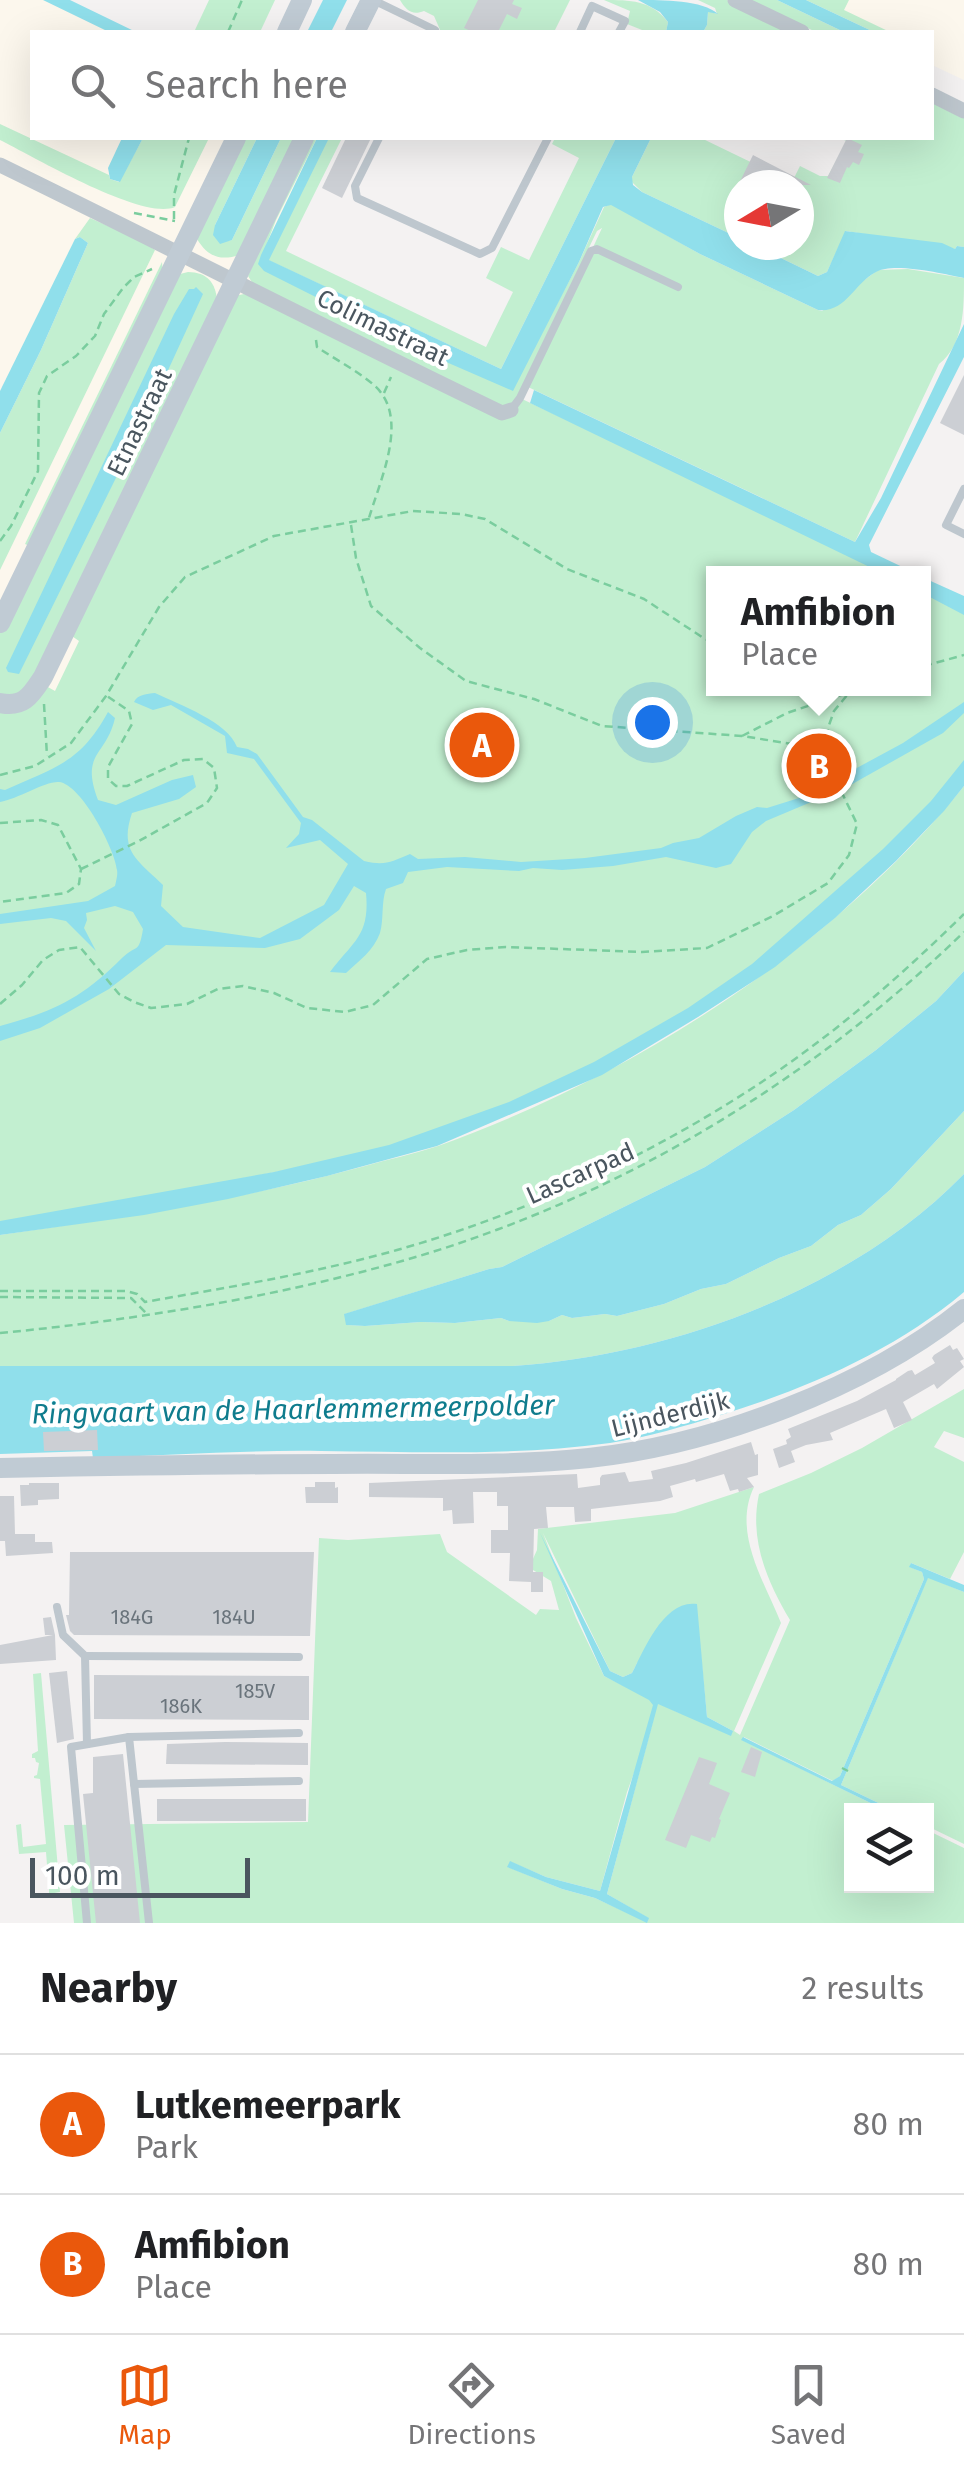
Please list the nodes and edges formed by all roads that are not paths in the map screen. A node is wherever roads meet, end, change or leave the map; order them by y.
1 (302, 0) edge
2 (372, 0) edge
3 (735, 0) edge
4 (288, 30) edge
5 (356, 30) edge
6 (434, 30) edge
7 (581, 30) edge
8 (620, 30) edge
9 (798, 30) edge
10 (934, 96) edge
11 (964, 111) edge
12 (235, 140) edge
13 (303, 140) edge
14 (378, 140) edge
15 (547, 140) edge
16 (0, 165) edge
17 (180, 253) junction
18 (234, 282) junction
19 (678, 288) dead end
20 (512, 410) joint
21 (964, 490) edge
22 (964, 534) edge
23 (0, 623) edge
24 (0, 702) edge
25 (964, 1309) edge
26 (0, 1468) edge
27 (57, 1607) dead end
28 (85, 1656) junction
29 (298, 1657) dead end
30 (299, 1732) dead end
31 (129, 1736) junction
32 (87, 1744) junction
33 (300, 1781) dead end
34 (134, 1784) junction
35 (87, 1923) edge
36 (149, 1923) edge

1 - 4 street
2 - 5 street
2 - 6 lane
3 - 9 street
7 - 8 lane
10 - 11 street
12 - 17 street, Etnastraat
13 - 18 street, Etnastraat
14 - 15 lane
16 - 17 street, Colimastraat
17 - 18 street, Colimastraat
17 - 23 street, Etnastraat
18 - 20 street, Colimastraat
18 - 24 street, Etnastraat
19 - 20 lane
21 - 22 lane
25 - 26 street, Lijnderdijk
27 - 28 lane
28 - 29 lane
28 - 32 lane
30 - 31 lane
31 - 32 lane
31 - 34 lane
32 - 35 lane
33 - 34 lane
34 - 36 lane

